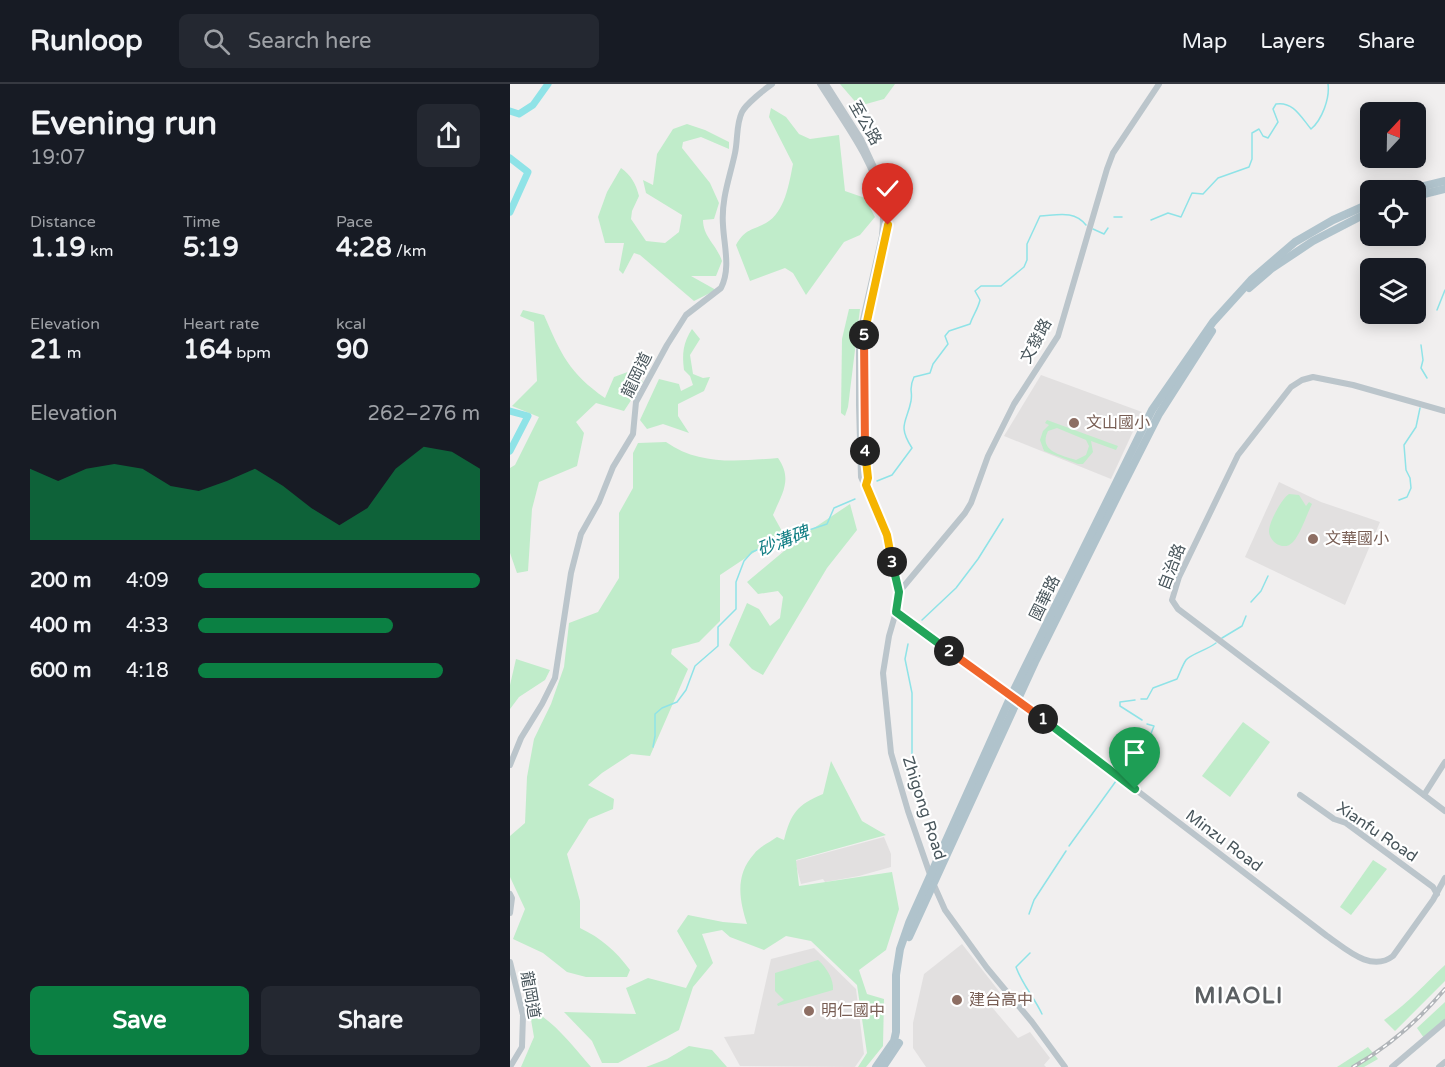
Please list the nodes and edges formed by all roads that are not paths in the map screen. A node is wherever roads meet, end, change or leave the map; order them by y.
1 (772, 84) edge
2 (820, 84) edge
3 (826, 84) edge
4 (1159, 84) edge
5 (858, 141) junction
6 (1445, 181) edge
7 (879, 183) joint
8 (1426, 186) edge
9 (1445, 189) edge
10 (1426, 194) edge
11 (1360, 210) edge
12 (1360, 213) edge
13 (1353, 215) junction
14 (1445, 411) edge
15 (899, 592) junction
16 (896, 612) junction
17 (1015, 699) junction
18 (1445, 762) edge
19 (510, 765) edge
20 (1300, 795) dead end
21 (1424, 795) junction
22 (1445, 811) edge
23 (931, 873) junction
24 (1445, 878) edge
25 (933, 883) junction
26 (510, 894) edge
27 (1440, 896) junction
28 (510, 914) edge
29 (510, 962) edge
30 (898, 976) junction
31 (1445, 1022) edge
32 (1445, 1062) edge
33 (510, 1067) edge
34 (876, 1067) edge
35 (883, 1067) edge
36 (1065, 1067) edge
37 (1392, 1067) edge
38 (1439, 1067) edge

1 - 19 street, 龍岡道
2 - 5 street
3 - 5 street, 至公路
4 - 15 street, 文發路
5 - 7 street, 至公路
6 - 8 main road
7 - 15 street, Zhigong Road
9 - 10 main road
11 - 13 main road, 國華路
12 - 13 main road, 國華路
13 - 17 main road, 國華路
14 - 21 street, 自治路
15 - 16 street, Zhigong Road
16 - 17 street, Minzu Road
16 - 23 street, Zhigong Road
17 - 23 main road, 國華路
17 - 25 main road, 國華路
17 - 27 street, Minzu Road
18 - 21 street
20 - 27 street, Xianfu Road
21 - 22 street, 自治路
23 - 25 street, Zhigong Road
23 - 30 main road, 國華路
24 - 27 street
25 - 30 main road, 國華路
25 - 36 street, Zhigong Road
26 - 28 street
29 - 33 street, 龍岡道
30 - 34 main road, 國華路
30 - 35 main road, 國華路
31 - 37 street
32 - 38 street

